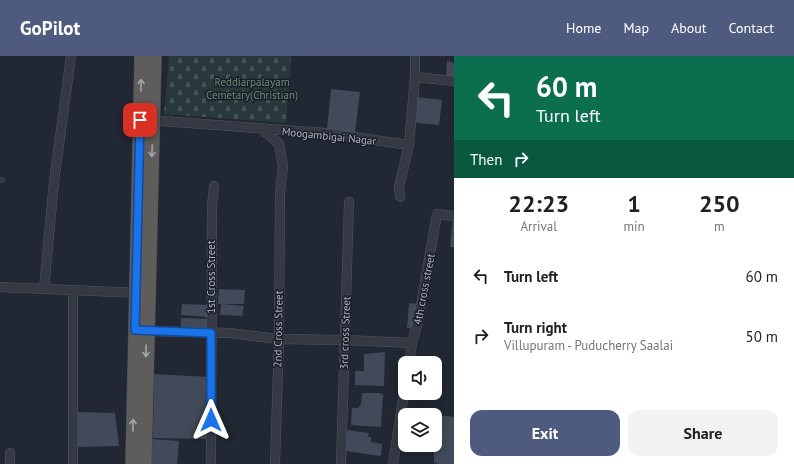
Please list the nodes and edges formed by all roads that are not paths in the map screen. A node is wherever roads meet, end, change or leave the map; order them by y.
1 (71, 56) edge
2 (142, 56) edge
3 (154, 56) edge
4 (415, 56) edge
5 (415, 77) junction
6 (454, 81) edge
7 (147, 120) junction
8 (262, 129) junction
9 (409, 145) junction
10 (214, 186) dead end
11 (400, 197) dead end
12 (349, 202) dead end
13 (454, 216) edge
14 (0, 287) edge
15 (44, 289) junction
16 (73, 290) junction
17 (142, 293) junction
18 (141, 330) junction
19 (211, 333) junction
20 (279, 339) junction
21 (345, 340) junction
22 (412, 343) junction
23 (410, 356) edge
24 (403, 400) edge
25 (10, 453) dead end
26 (10, 464) edge
27 (73, 464) edge
28 (133, 464) edge
29 (144, 464) edge
30 (210, 464) edge
31 (275, 464) edge
32 (341, 464) edge
33 (393, 464) edge

1 - 15 street
7 -> 2 highway
3 - 7 highway
4 - 5 street
5 - 6 street
5 - 9 street
7 - 8 street, Moogambigai Nagar
7 - 17 highway
8 - 9 street, Moogambigai Nagar
8 - 20 street, 2nd Cross Street
9 - 11 street
10 - 19 street, 1st Cross Street
12 - 21 street, 3rd cross Street
13 - 22 street, 4th cross street
14 - 15 street
15 - 16 street
16 - 17 street
16 - 27 street
17 - 18 highway
18 - 19 street
28 -> 18 highway
18 -> 29 highway
19 - 20 street
19 - 30 street, 1st Cross Street
20 - 21 street
20 - 31 street, 2nd Cross Street
21 - 22 street
21 - 32 street, 3rd cross Street
22 - 23 street, 4th cross street
24 - 33 street
25 - 26 street

